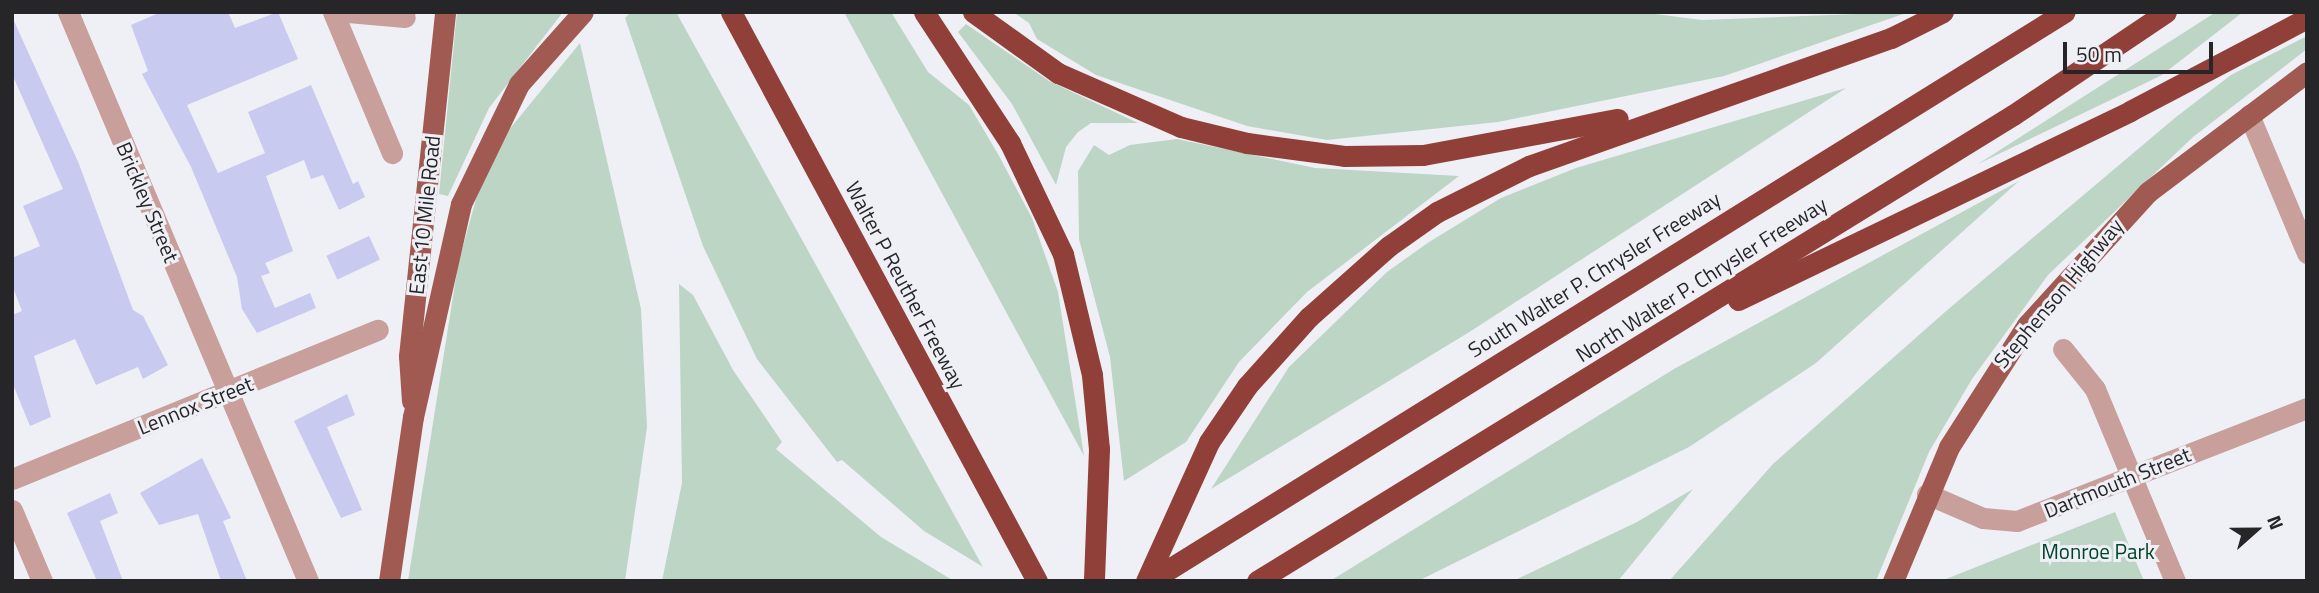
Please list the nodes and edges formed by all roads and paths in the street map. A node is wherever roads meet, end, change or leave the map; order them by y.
1 (68, 12) edge
2 (332, 12) edge
3 (348, 12) edge
4 (445, 12) edge
5 (583, 12) edge
6 (731, 12) edge
7 (924, 12) edge
8 (972, 12) edge
9 (1943, 12) edge
10 (2065, 12) edge
11 (2166, 12) edge
12 (405, 17) dead end
13 (2307, 18) edge
14 (2307, 72) edge
15 (1710, 101) junction
16 (2249, 115) junction
17 (392, 153) dead end
18 (2307, 254) edge
19 (378, 330) dead end
20 (1644, 344) junction
21 (2063, 349) dead end
22 (227, 391) junction
23 (2307, 408) edge
24 (413, 418) junction
25 (2131, 476) junction
26 (12, 479) edge
27 (1927, 494) junction
28 (12, 510) edge
29 (42, 581) edge
30 (308, 581) edge
31 (389, 581) edge
32 (1037, 581) edge
33 (1094, 581) edge
34 (1148, 581) edge
35 (1257, 581) edge
36 (1893, 581) edge
37 (2175, 581) edge

1 - 22 street, Brickley Street
2 - 17 street
3 - 12 street
4 - 24 main road, East 10 Mile Road
5 - 24 main road
6 - 32 highway, Walter P Reuther Freeway
7 - 33 highway
8 - 15 highway
9 - 15 highway
10 - 34 highway, South Walter P. Chrysler Freeway
11 - 20 highway, North Walter P. Chrysler Freeway
13 - 20 highway
14 - 16 main road, Stephenson Highway
15 - 34 highway
16 - 18 street
16 - 27 main road, Stephenson Highway
19 - 22 street, Lennox Street
20 - 35 highway, North Walter P. Chrysler Freeway
21 - 25 street
22 - 26 street, Lennox Street
22 - 30 street, Brickley Street
23 - 25 street, Dartmouth Street
24 - 31 main road
25 - 27 street, Dartmouth Street
25 - 37 street
27 - 36 main road, Stephenson Highway
28 - 29 street

